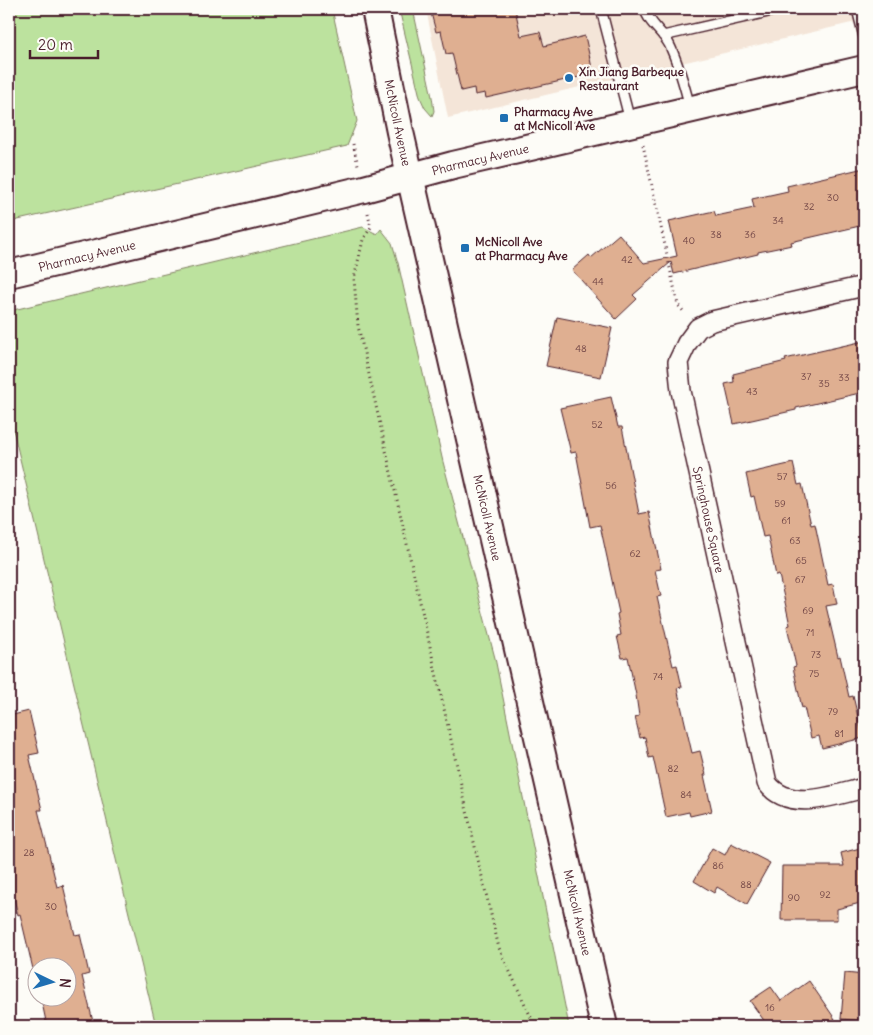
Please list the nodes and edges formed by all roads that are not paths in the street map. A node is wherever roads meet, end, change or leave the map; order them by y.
1 (375, 9) edge
2 (601, 9) edge
3 (645, 9) edge
4 (781, 9) edge
5 (857, 9) edge
6 (663, 36) junction
7 (864, 37) edge
8 (864, 69) edge
9 (691, 110) junction
10 (631, 124) junction
11 (411, 176) junction
12 (9, 274) edge
13 (864, 286) edge
14 (864, 788) edge
15 (604, 1026) edge

1 - 11 main road, McNicoll Avenue
2 - 10 lane
3 - 6 lane
4 - 6 lane
5 - 7 lane
6 - 9 lane
8 - 9 main road, Pharmacy Avenue
9 - 10 main road, Pharmacy Avenue
10 - 11 main road, Pharmacy Avenue
11 - 12 main road, Pharmacy Avenue
11 - 15 main road, McNicoll Avenue
13 - 14 street, Springhouse Square

